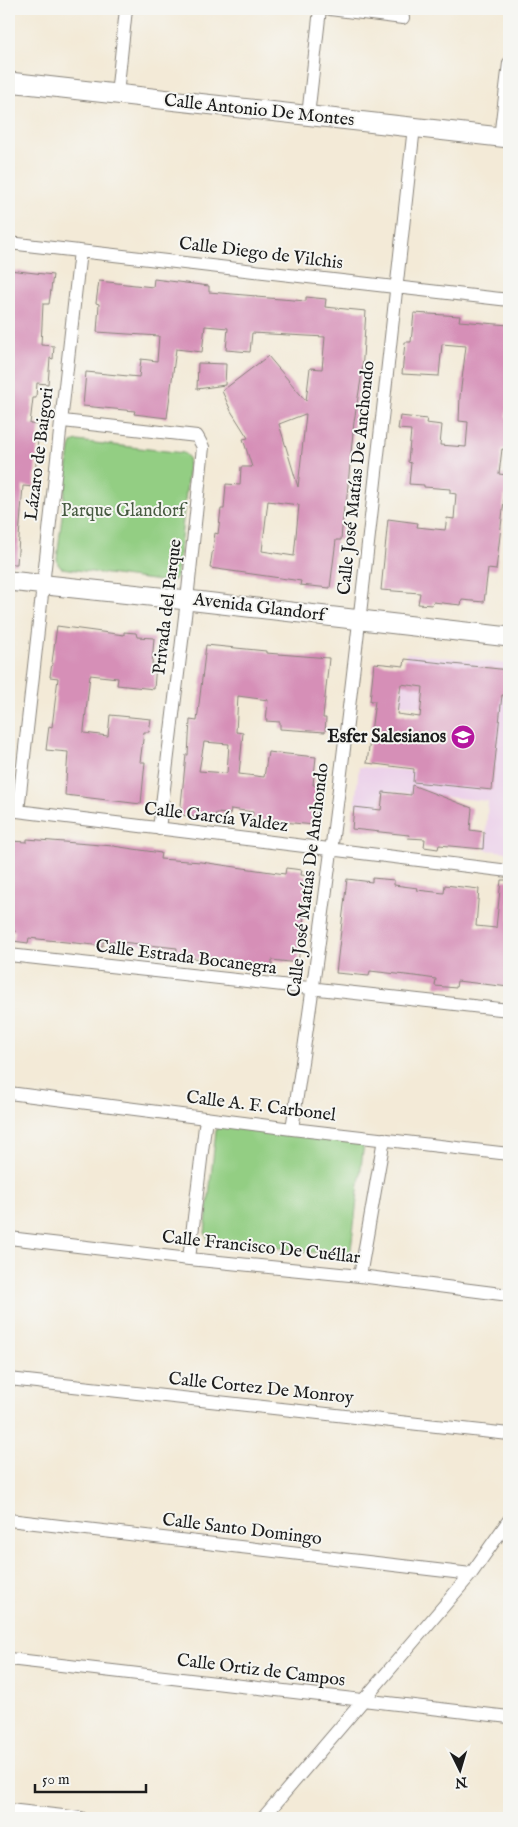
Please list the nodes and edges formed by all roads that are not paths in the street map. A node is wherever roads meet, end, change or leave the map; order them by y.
1 (126, 9) edge
2 (320, 9) edge
3 (330, 9) edge
4 (403, 18) dead end
5 (509, 63) edge
6 (9, 82) edge
7 (118, 95) junction
8 (308, 116) junction
9 (414, 127) junction
10 (505, 138) edge
11 (9, 243) edge
12 (80, 251) junction
13 (396, 287) junction
14 (509, 300) edge
15 (63, 421) junction
16 (9, 581) edge
17 (42, 585) junction
18 (187, 600) junction
19 (359, 621) junction
20 (509, 633) edge
21 (14, 810) edge
22 (159, 829) junction
23 (330, 850) junction
24 (509, 871) edge
25 (9, 955) edge
26 (313, 990) junction
27 (509, 1010) edge
28 (9, 1093) edge
29 (206, 1118) junction
30 (292, 1129) junction
31 (384, 1139) junction
32 (509, 1154) edge
33 (9, 1238) edge
34 (189, 1259) junction
35 (360, 1276) junction
36 (509, 1295) edge
37 (9, 1379) edge
38 (509, 1434) edge
39 (9, 1520) edge
40 (509, 1520) edge
41 (471, 1574) junction
42 (9, 1659) edge
43 (363, 1701) junction
44 (509, 1717) edge
45 (9, 1810) edge
46 (81, 1818) edge
47 (263, 1818) edge

1 - 7 street
2 - 8 street
3 - 4 street
5 - 10 street
6 - 7 main road, Calle Antonio De Montes
7 - 8 main road, Calle Antonio De Montes
8 - 9 main road, Calle Antonio De Montes
9 - 10 main road, Calle Antonio De Montes
9 - 13 street, Calle José Matías De Anchondo
11 - 12 street, Calle Diego de Vilchis
12 - 13 street, Calle Diego de Vilchis
12 - 15 street, Lázaro de Baigori
13 - 14 street, Calle Diego de Vilchis
13 - 19 street, Calle José Matías De Anchondo
15 - 17 street, Lázaro de Baigori
15 - 18 street, Privada del Parque
16 - 17 main road, Avenida Glandorf
17 - 18 main road, Avenida Glandorf
17 - 21 street, Lázaro de Baigori
18 - 19 main road, Avenida Glandorf
18 - 22 street, Privada del Parque
19 - 20 main road, Avenida Glandorf
19 - 23 street, Calle José Matías De Anchondo
21 - 22 street, Calle García Valdez
22 - 23 street, Calle García Valdez
23 - 24 street, Calle García Valdez
23 - 26 street, Calle José Matías De Anchondo
25 - 26 street, Calle Estrada Bocanegra
26 - 27 street, Calle Estrada Bocanegra
26 - 30 street, Calle José Matías De Anchondo
28 - 29 street, Calle A. F. Carbonel
29 - 30 street, Calle A. F. Carbonel
29 - 34 street
30 - 31 street, Calle A. F. Carbonel
31 - 32 street, Calle A. F. Carbonel
31 - 35 street
33 - 34 street, Calle Francisco De Cuéllar
34 - 35 street, Calle Francisco De Cuéllar
35 - 36 street, Calle Francisco De Cuéllar
37 - 38 street, Calle Cortez De Monroy
39 - 41 street, Calle Santo Domingo
40 - 41 street
41 - 43 street
42 - 43 street, Calle Ortiz de Campos
43 - 44 street, Calle Ortiz de Campos
43 - 47 street
45 - 46 street

